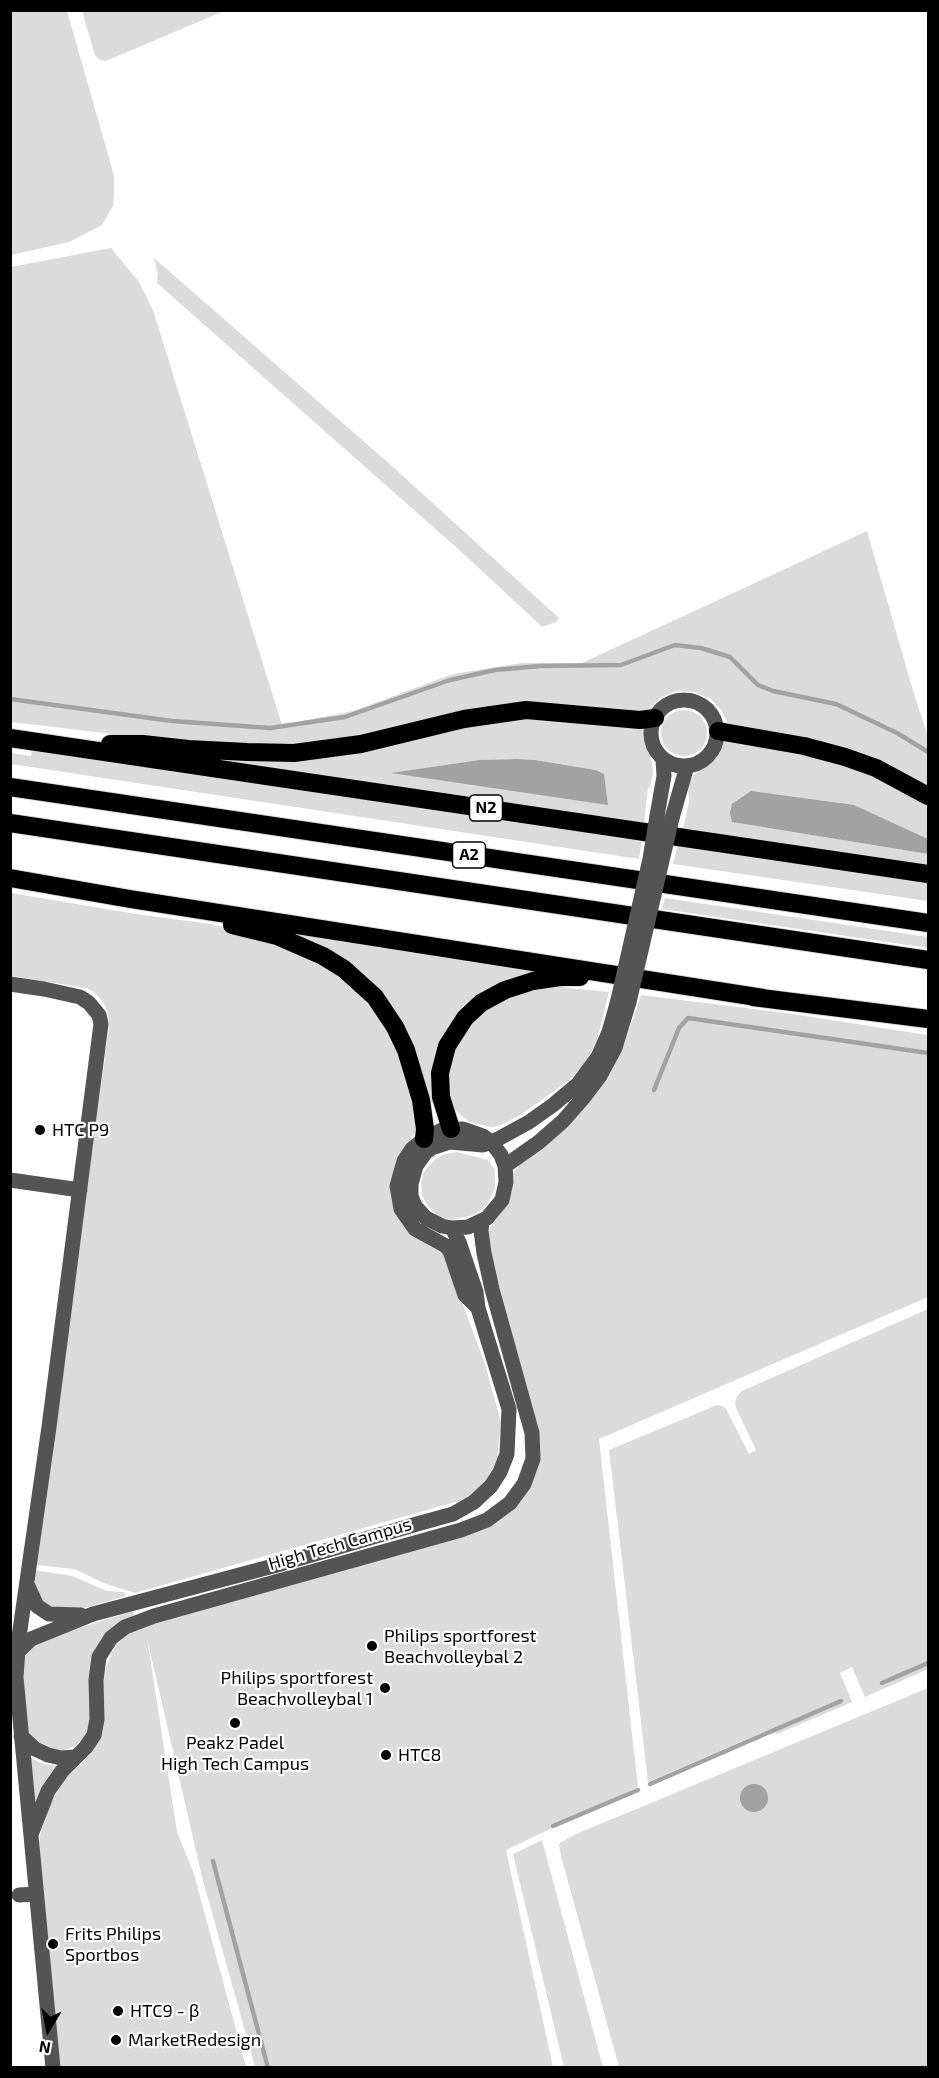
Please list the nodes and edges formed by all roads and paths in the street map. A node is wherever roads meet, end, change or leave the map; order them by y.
1 (655, 717) junction
2 (718, 731) junction
3 (10, 738) edge
4 (43, 743) junction
5 (663, 759) junction
6 (687, 766) junction
7 (10, 787) edge
8 (928, 796) edge
9 (664, 817) junction
10 (10, 823) edge
11 (928, 874) edge
12 (10, 878) edge
13 (130, 899) junction
14 (928, 923) edge
15 (928, 960) edge
16 (10, 984) edge
17 (763, 998) junction
18 (623, 1001) junction
19 (928, 1019) edge
20 (451, 1129) junction
21 (491, 1142) junction
22 (425, 1145) junction
23 (505, 1166) junction
24 (10, 1180) edge
25 (80, 1190) junction
26 (482, 1222) junction
27 (452, 1228) junction
28 (478, 1308) junction
29 (27, 1584) junction
30 (93, 1614) junction
31 (17, 1653) junction
32 (21, 1736) junction
33 (75, 1757) junction
34 (31, 1838) junction
35 (36, 1894) junction
36 (19, 1895) dead end
37 (53, 2067) edge

1 - 2 street
1 - 4 highway, N2
1 - 5 street
2 - 6 street
2 - 8 highway
3 - 4 highway, N2
4 - 11 highway, N2
5 - 6 street
5 - 9 street
6 - 9 street
7 - 14 highway, A2
9 - 18 street, bridge
10 - 15 highway, A2
12 - 13 highway
13 - 17 highway
13 - 22 highway
16 - 25 street, High Tech Campus
17 - 19 highway
17 - 20 highway
18 - 21 street
18 - 23 street
20 - 21 street
20 - 22 street
21 - 22 street
21 - 23 street
22 - 27 street
22 - 28 street, High Tech Campus
23 - 26 street
24 - 25 street
25 - 29 street, High Tech Campus
26 - 27 street
26 - 33 street, High Tech Campus
27 - 28 street, High Tech Campus
28 - 30 street, High Tech Campus
29 - 30 street
29 - 31 street, High Tech Campus
30 - 31 street, High Tech Campus
31 - 32 street, High Tech Campus
32 - 33 street
32 - 34 street, High Tech Campus
33 - 34 street, High Tech Campus
34 - 35 street, High Tech Campus
35 - 36 street
35 - 37 street, High Tech Campus

